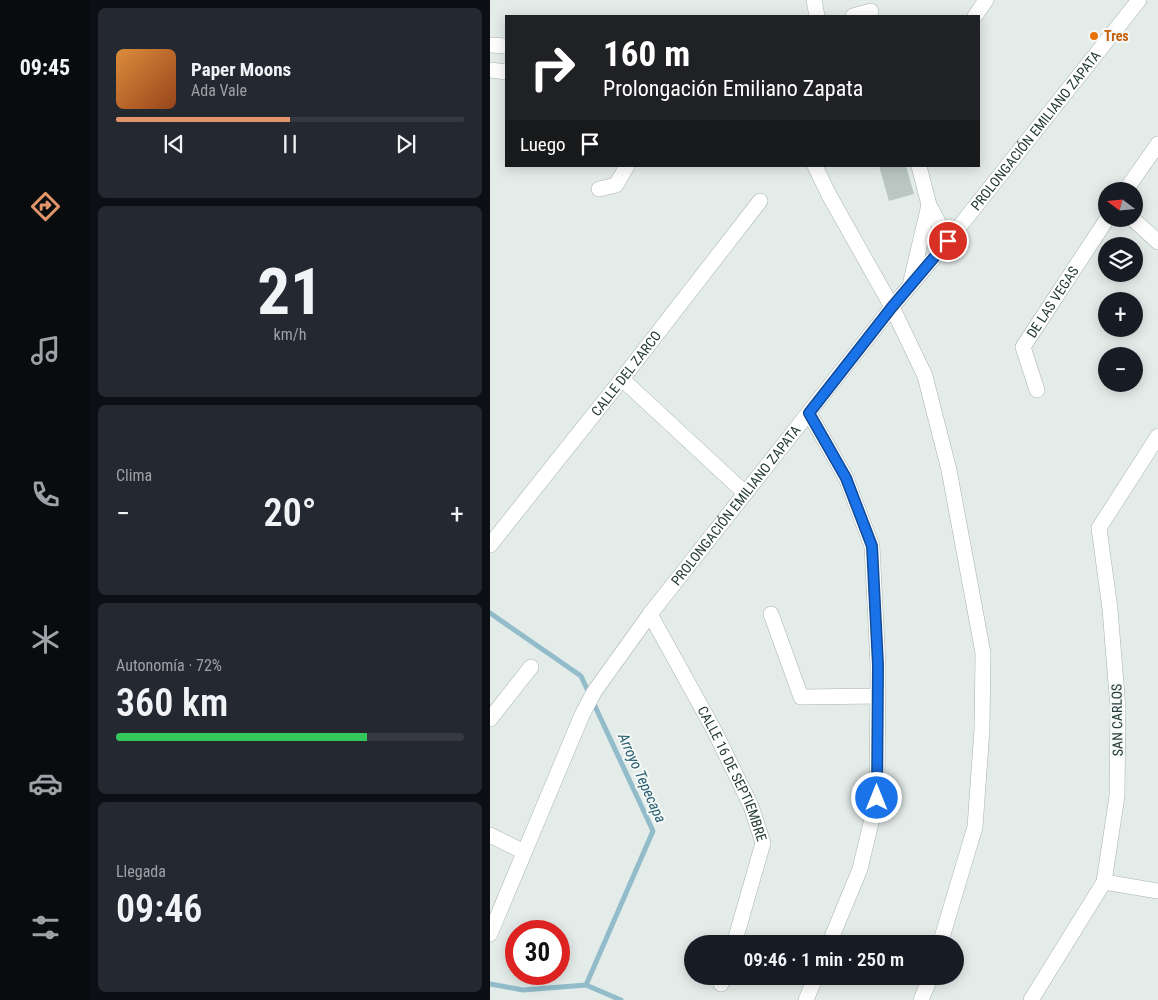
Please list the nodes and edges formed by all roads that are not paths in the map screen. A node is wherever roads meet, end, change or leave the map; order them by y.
1 (814, 0) edge
2 (986, 0) edge
3 (1139, 0) edge
4 (870, 9) edge
5 (817, 15) edge
6 (855, 15) edge
7 (976, 15) edge
8 (490, 45) edge
9 (505, 46) edge
10 (490, 70) edge
11 (505, 72) edge
12 (1158, 144) edge
13 (626, 167) edge
14 (815, 167) edge
15 (918, 167) edge
16 (1131, 182) edge
17 (599, 189) dead end
18 (760, 201) dead end
19 (929, 205) junction
20 (1142, 227) edge
21 (1101, 228) edge
22 (948, 241) junction
23 (1158, 242) edge
24 (910, 285) junction
25 (892, 307) junction
26 (622, 379) junction
27 (1037, 390) dead end
28 (809, 413) junction
29 (1158, 436) edge
30 (745, 493) junction
31 (490, 545) edge
32 (650, 614) junction
33 (771, 614) dead end
34 (531, 667) dead end
35 (878, 696) junction
36 (490, 719) edge
37 (490, 835) edge
38 (524, 852) junction
39 (1104, 882) junction
40 (1158, 891) edge
41 (490, 934) edge
42 (736, 935) edge
43 (833, 935) edge
44 (943, 935) edge
45 (812, 985) edge
46 (927, 985) edge
47 (806, 1000) edge
48 (920, 1000) edge
49 (1031, 1000) edge

1 - 5 street
2 - 7 street
3 - 22 street, PROLONGACIÓN EMILIANO ZAPATA
4 - 6 street
8 - 9 street
10 - 11 street
12 - 16 street
13 - 17 street
14 - 25 street
15 - 19 street
18 - 26 street, CALLE DEL ZARCO
19 - 22 street
19 - 24 street
20 - 23 street
21 - 27 street, DE LAS VEGAS
22 - 24 street, PROLONGACIÓN EMILIANO ZAPATA
24 - 25 street, PROLONGACIÓN EMILIANO ZAPATA
25 - 28 street, PROLONGACIÓN EMILIANO ZAPATA
25 - 44 street
26 - 30 street
26 - 31 street, CALLE DEL ZARCO
28 - 30 street, PROLONGACIÓN EMILIANO ZAPATA
28 - 35 street
29 - 39 street, SAN CARLOS
30 - 32 street, PROLONGACIÓN EMILIANO ZAPATA
32 - 38 street, PROLONGACIÓN EMILIANO ZAPATA
32 - 42 street, CALLE 16 DE SEPTIEMBRE
33 - 35 street
34 - 36 street
35 - 43 street
37 - 38 street
38 - 41 street, PROLONGACIÓN EMILIANO ZAPATA
39 - 40 street
39 - 49 street, SAN CARLOS
45 - 47 street
46 - 48 street

